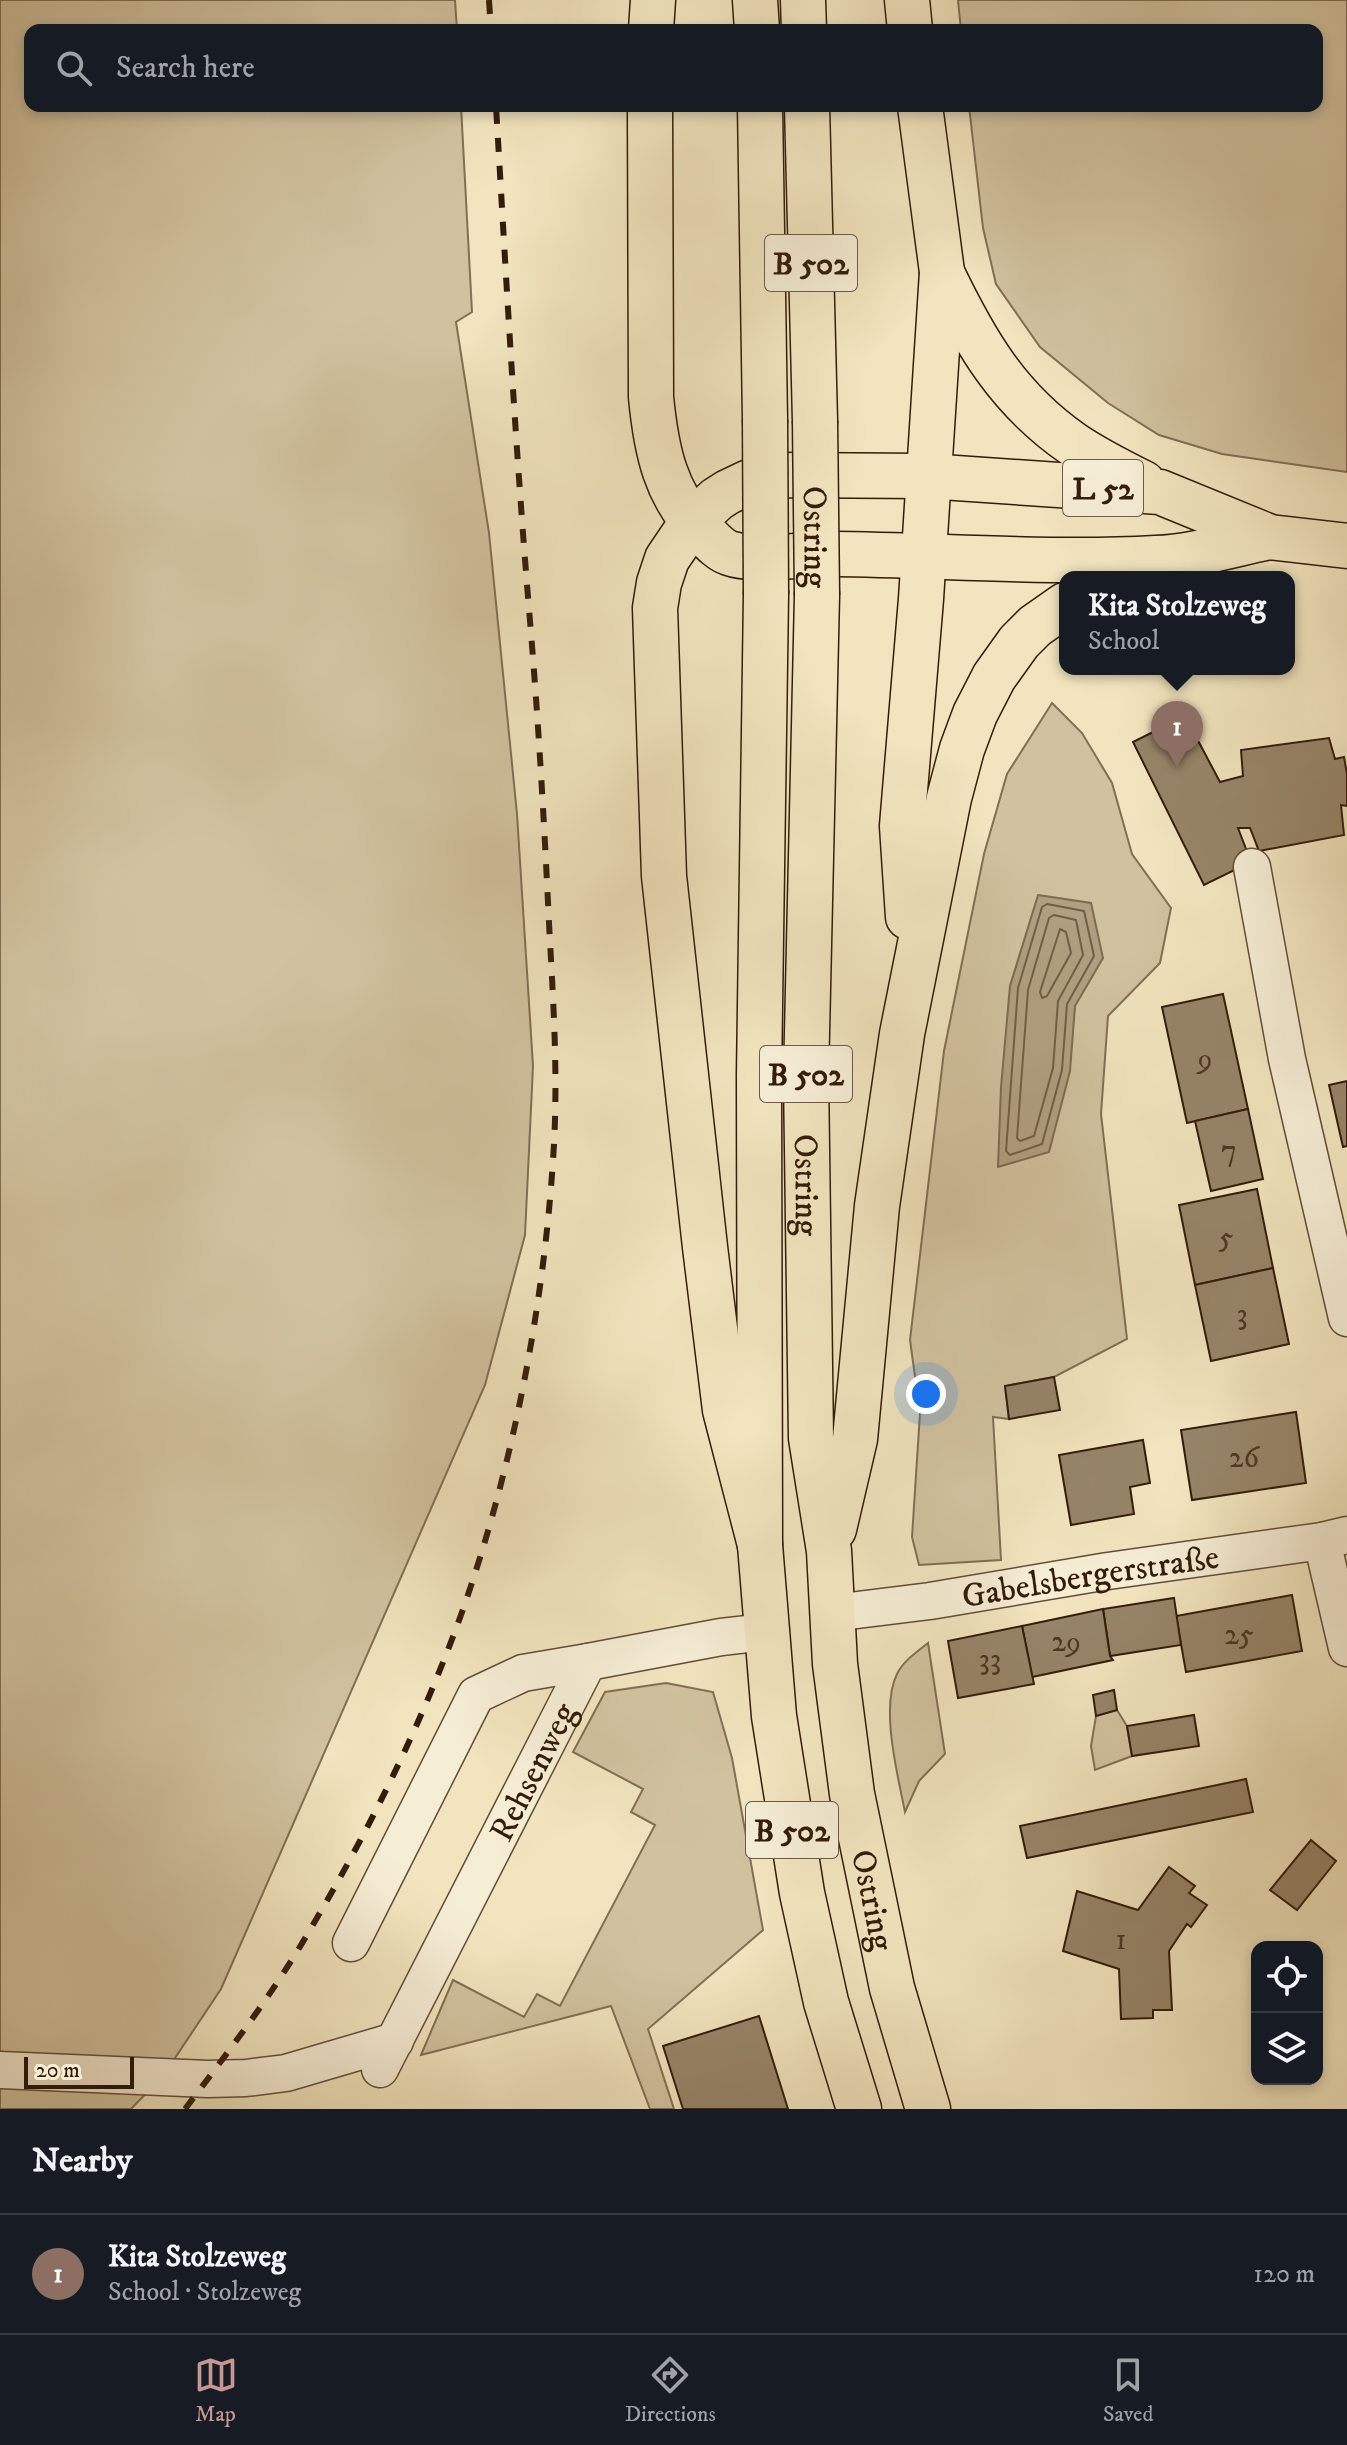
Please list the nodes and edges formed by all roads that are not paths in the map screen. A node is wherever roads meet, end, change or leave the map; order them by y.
1 (653, 0) edge
2 (755, 0) edge
3 (803, 0) edge
4 (907, 0) edge
5 (651, 24) edge
6 (757, 24) edge
7 (804, 24) edge
8 (909, 24) edge
9 (650, 112) edge
10 (760, 112) edge
11 (807, 112) edge
12 (921, 112) edge
13 (942, 272) junction
14 (927, 476) junction
15 (1160, 492) junction
16 (692, 522) junction
17 (1270, 537) junction
18 (1347, 546) edge
19 (924, 556) junction
20 (1159, 558) junction
21 (1131, 571) edge
22 (1059, 609) edge
23 (1252, 867) dead end
24 (912, 979) junction
25 (1347, 1318) edge
26 (1334, 1538) edge
27 (760, 1545) junction
28 (829, 1551) junction
29 (833, 1613) junction
30 (766, 1632) junction
31 (1347, 1648) edge
32 (588, 1662) junction
33 (351, 1943) dead end
34 (907, 2043) junction
35 (0, 2070) edge
36 (859, 2109) edge
37 (928, 2109) edge
38 (944, 2109) edge

1 - 5 highway
2 - 6 highway
3 - 7 highway
4 - 8 highway
9 - 16 highway
10 - 27 highway, Ostring / B 502, bridge
11 - 28 highway, Ostring / B 502, bridge
12 - 13 highway
13 - 14 highway
13 - 15 highway
14 - 15 highway, L 52
14 - 16 highway, L 52
14 - 19 highway
15 - 17 highway, L 52
16 - 19 highway, L 52
16 - 27 highway
17 - 18 highway, L 52
17 - 20 highway
19 - 20 highway, L 52
19 - 24 highway
20 - 21 highway
22 - 24 highway
23 - 25 street
24 - 28 highway
26 - 29 street, Gabelsbergerstraße
26 - 31 street
27 - 30 highway, Ostring / B 502
28 - 29 highway, Ostring / B 502
29 - 34 highway, Ostring / B 502
30 - 32 street, Rehsenweg
30 - 36 highway, Ostring / B 502
32 - 33 street
32 - 35 street, Rehsenweg
34 - 37 highway, Ostring / B 502
34 - 38 highway

